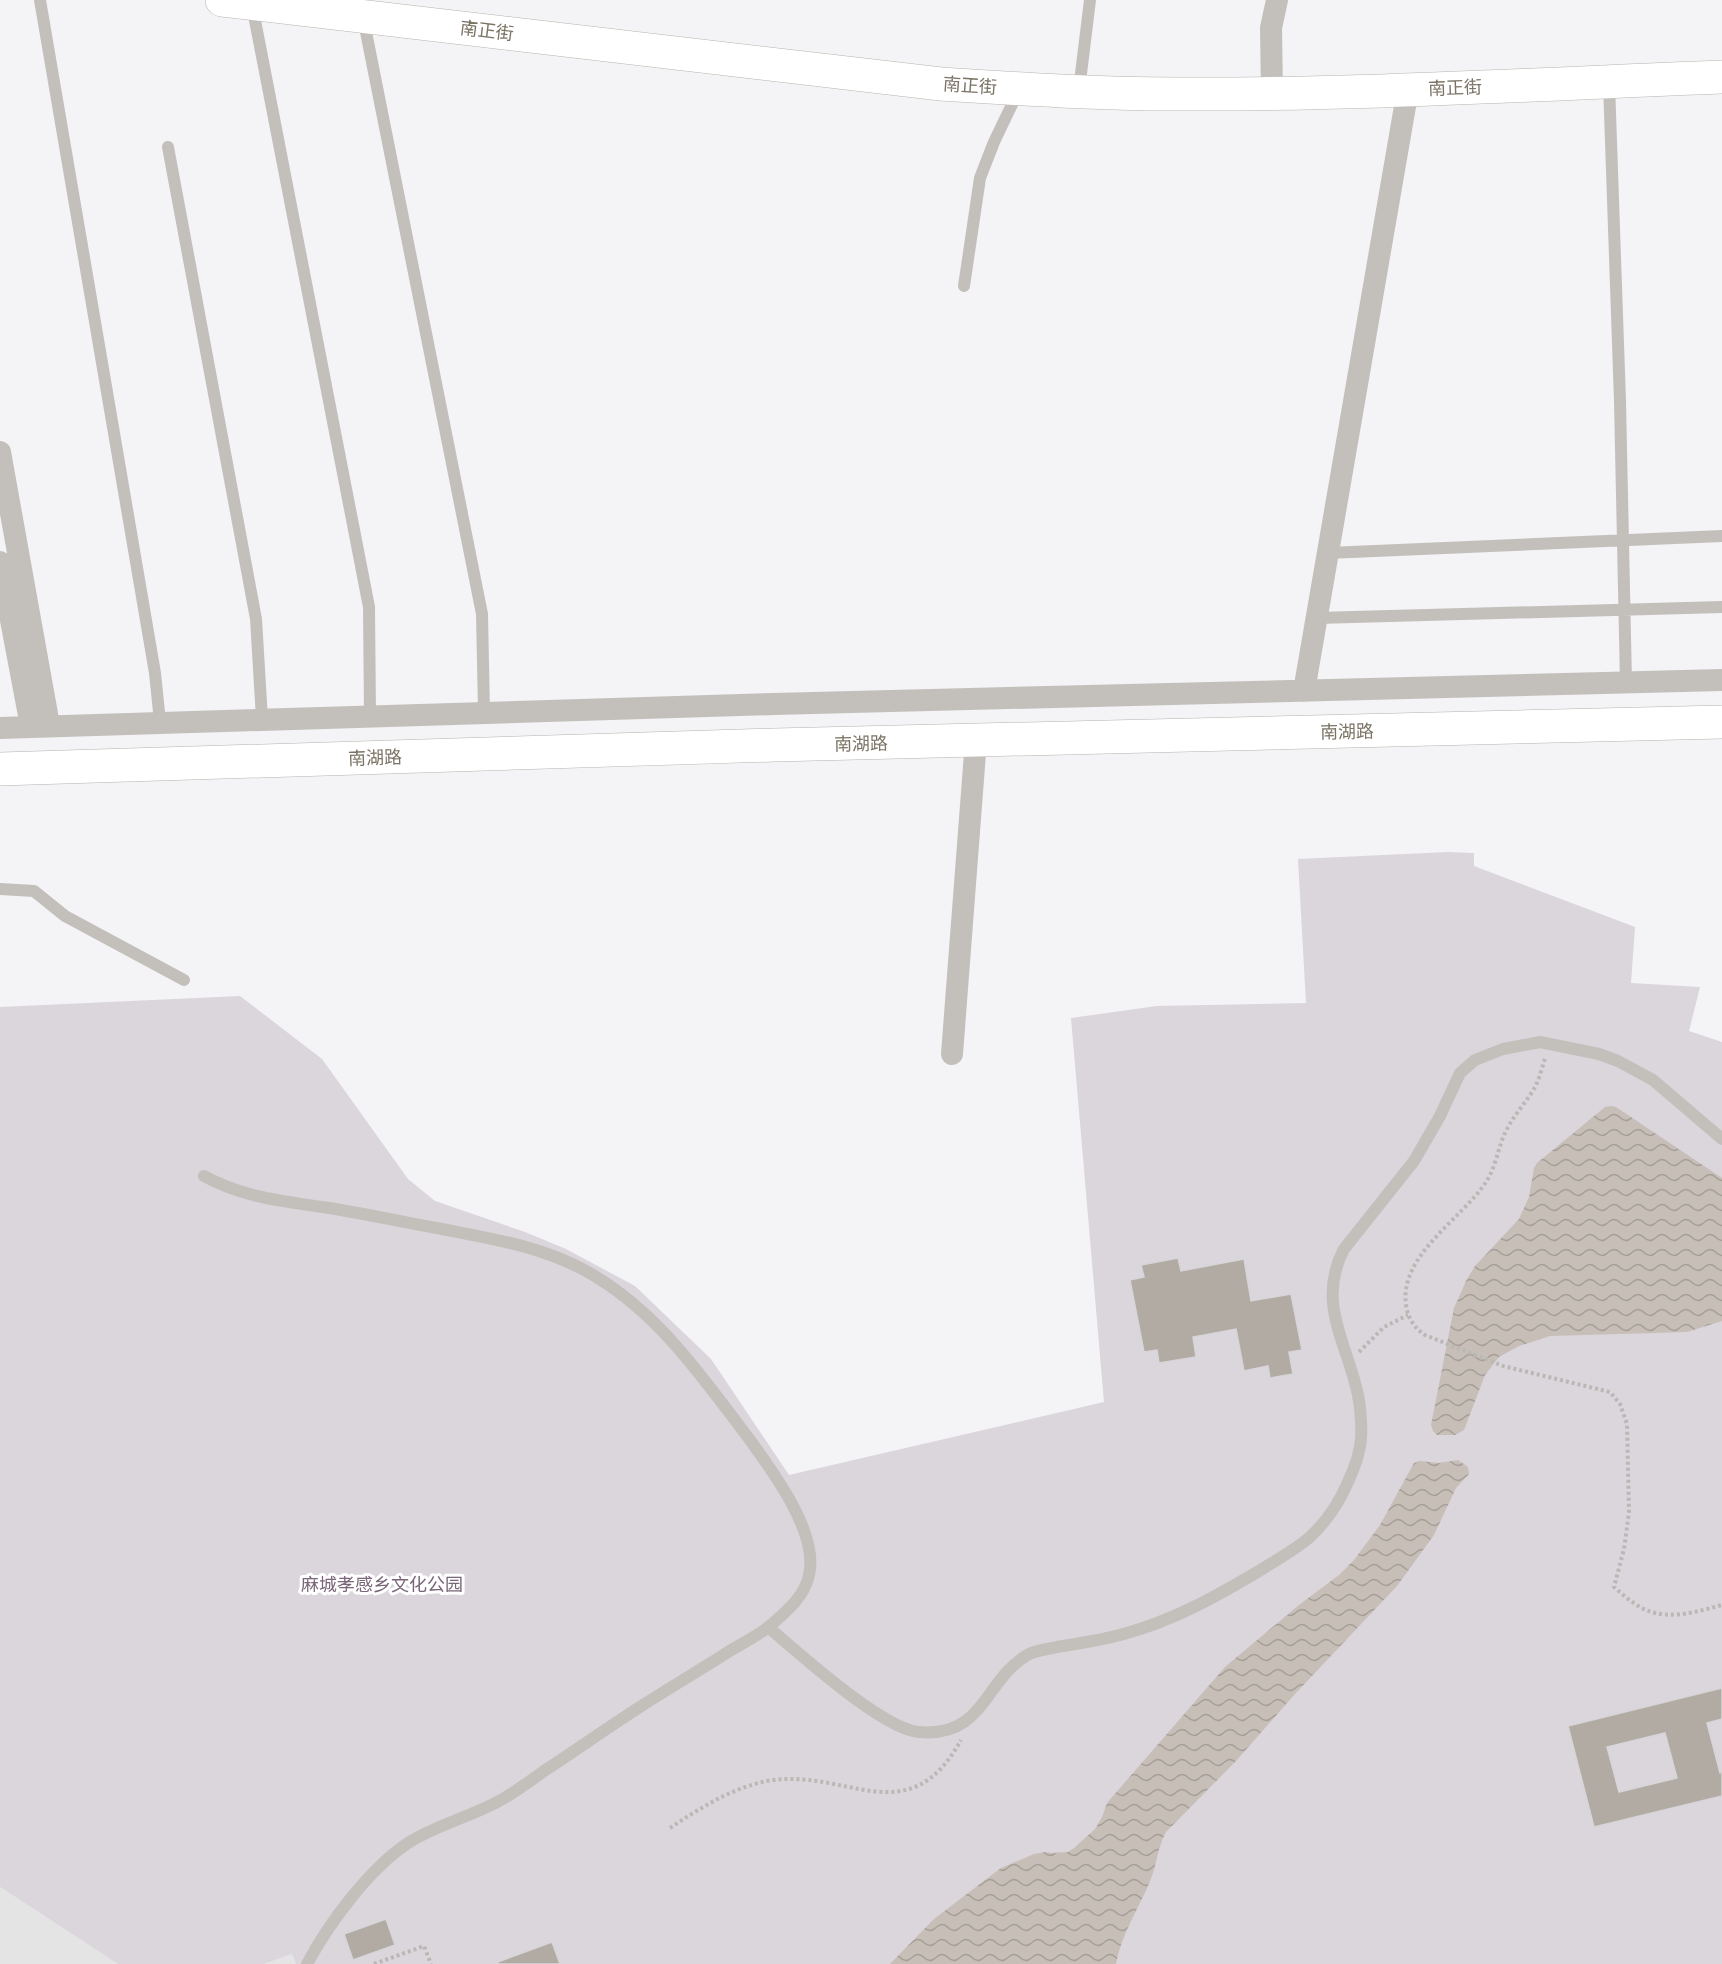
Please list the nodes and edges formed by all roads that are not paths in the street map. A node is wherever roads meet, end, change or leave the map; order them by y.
1 (40, 0) edge
2 (1090, 0) edge
3 (1277, 0) edge
4 (237, 2) edge
5 (363, 15) junction
6 (1722, 77) edge
7 (1609, 81) junction
8 (1019, 89) junction
9 (1408, 89) junction
10 (1079, 92) junction
11 (1272, 93) junction
12 (168, 147) dead end
13 (964, 286) dead end
14 (0, 452) edge
15 (1722, 536) edge
16 (1623, 541) junction
17 (1328, 553) junction
18 (0, 562) edge
19 (1722, 607) edge
20 (1624, 610) junction
21 (1317, 618) junction
22 (1722, 680) edge
23 (1626, 683) junction
24 (1304, 691) junction
25 (1722, 700) edge
26 (484, 712) junction
27 (370, 716) junction
28 (262, 719) junction
29 (160, 722) junction
30 (1722, 722) edge
31 (40, 726) junction
32 (0, 728) edge
33 (976, 740) junction
34 (0, 747) edge
35 (0, 769) edge
36 (0, 889) edge
37 (184, 980) dead end
38 (952, 1054) dead end
39 (1722, 1139) edge
40 (204, 1176) dead end
41 (768, 1627) junction
42 (307, 1964) edge

1 - 29 lane
2 - 10 lane
3 - 11 street
4 - 5 main road, 南正街
4 - 27 lane
5 - 8 main road, 南正街
5 - 26 lane
6 - 7 main road, 南正街
7 - 9 main road, 南正街
7 - 16 lane
8 - 10 main road, 南正街
8 - 13 lane
9 - 11 main road, 南正街
9 - 17 street
10 - 11 main road, 南正街
12 - 28 lane
14 - 31 street
15 - 16 lane
16 - 17 lane
16 - 20 lane
17 - 21 street
18 - 31 street
19 - 20 lane
20 - 21 lane
20 - 23 lane
21 - 24 street
22 - 23 street
23 - 24 street
24 - 26 street
25 - 34 main road, 南湖路
26 - 27 street
27 - 28 street
28 - 29 street
29 - 31 street
30 - 33 main road, 南湖路
31 - 32 street
33 - 35 main road, 南湖路
33 - 38 street
36 - 37 lane
39 - 41 lane
40 - 41 lane
41 - 42 lane

